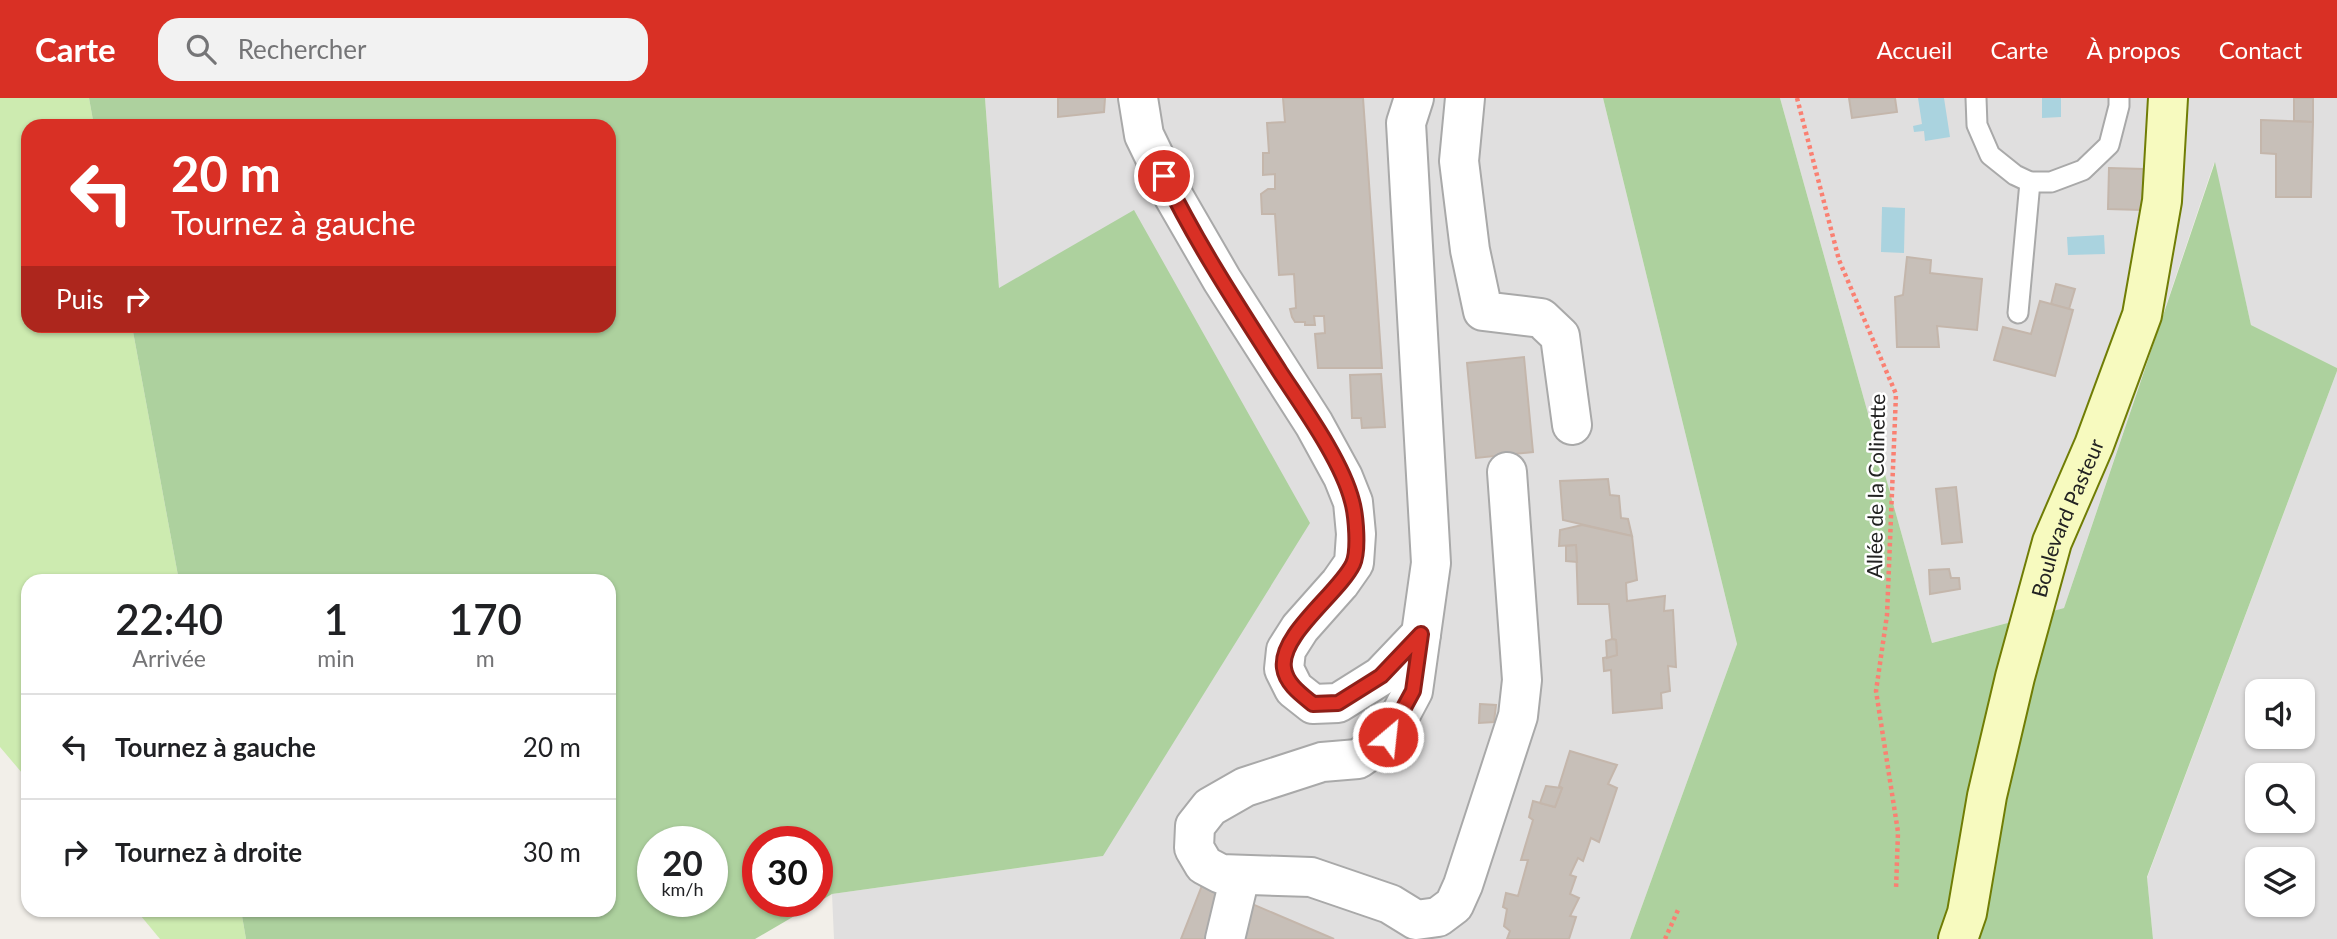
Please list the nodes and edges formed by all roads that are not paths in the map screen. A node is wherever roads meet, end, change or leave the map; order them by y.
1 (1138, 98) edge
2 (1414, 98) edge
3 (1465, 98) edge
4 (1976, 98) edge
5 (2119, 98) edge
6 (2168, 98) edge
7 (2030, 182) junction
8 (2018, 313) dead end
9 (1572, 425) dead end
10 (1507, 472) dead end
11 (1421, 634) junction
12 (1240, 876) junction
13 (1225, 939) edge
14 (1958, 939) edge

1 - 11 street
2 - 11 street
3 - 9 street
4 - 7 lane
5 - 7 lane
6 - 14 main road, Boulevard Pasteur
7 - 8 lane
10 - 12 street
11 - 12 street
12 - 13 street

